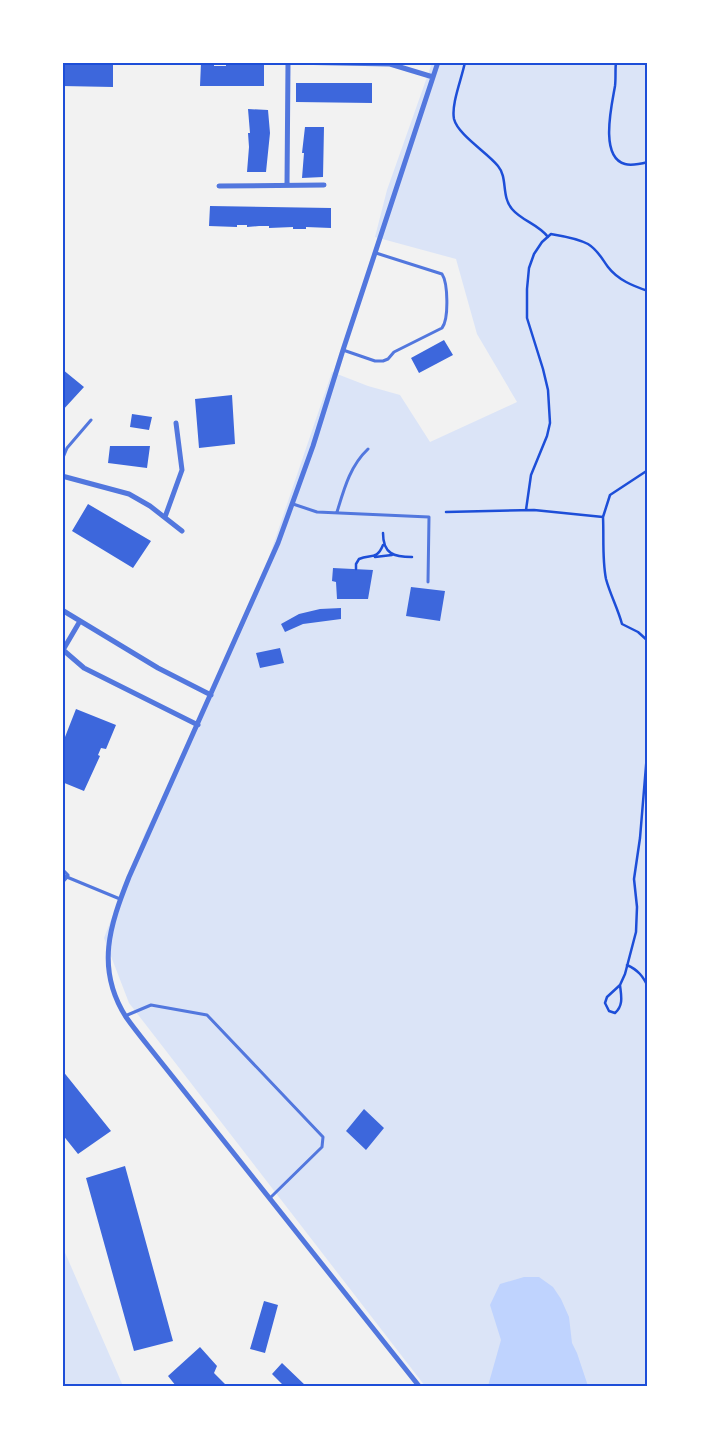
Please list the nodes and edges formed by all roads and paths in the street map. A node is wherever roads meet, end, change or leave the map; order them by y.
1 (158, 62) edge
2 (178, 62) edge
3 (438, 62) edge
4 (465, 62) edge
5 (616, 62) edge
6 (288, 63) edge
7 (361, 63) edge
8 (433, 77) junction
9 (648, 162) edge
10 (287, 185) junction
11 (324, 185) dead end
12 (220, 186) dead end
13 (548, 237) junction
14 (376, 253) junction
15 (648, 291) edge
16 (343, 350) junction
17 (91, 420) dead end
18 (176, 424) dead end
19 (368, 449) dead end
20 (62, 460) edge
21 (648, 470) edge
22 (62, 476) edge
23 (293, 504) junction
24 (526, 510) junction
25 (337, 512) junction
26 (446, 512) dead end
27 (603, 517) junction
28 (165, 518) junction
29 (182, 530) dead end
30 (383, 533) dead end
31 (384, 544) junction
32 (392, 554) junction
33 (374, 557) junction
34 (412, 557) dead end
35 (356, 569) dead end
36 (428, 582) dead end
37 (62, 610) edge
38 (80, 621) junction
39 (648, 641) edge
40 (63, 650) edge
41 (211, 695) junction
42 (198, 725) junction
43 (648, 742) edge
44 (62, 869) edge
45 (62, 875) edge
46 (68, 876) junction
47 (62, 882) edge
48 (120, 899) junction
49 (627, 965) junction
50 (620, 985) junction
51 (648, 987) edge
52 (125, 1016) junction
53 (270, 1198) junction
54 (419, 1386) edge

1 - 2 street
3 - 8 street
4 - 13 path
5 - 9 path
6 - 7 street
6 - 10 street
7 - 8 street
8 - 14 street
10 - 11 street
10 - 12 street
13 - 15 path
13 - 24 path
14 - 16 street
14 - 16 lane
16 - 23 street
17 - 20 lane
18 - 28 street
19 - 25 lane
21 - 27 path
22 - 28 street
23 - 25 lane
23 - 41 street
24 - 26 path
24 - 27 path
25 - 36 lane
27 - 39 path
28 - 29 street
30 - 31 path
31 - 32 path
31 - 33 path
32 - 33 path
32 - 34 path
33 - 35 path
37 - 38 street
38 - 40 street
38 - 41 street
40 - 42 street
41 - 42 street
42 - 48 street
43 - 49 path
44 - 46 lane
45 - 46 lane
46 - 47 lane
46 - 48 lane
48 - 52 street
49 - 50 path
49 - 51 path
50 - 50 path
52 - 53 street
52 - 53 lane
53 - 54 street

